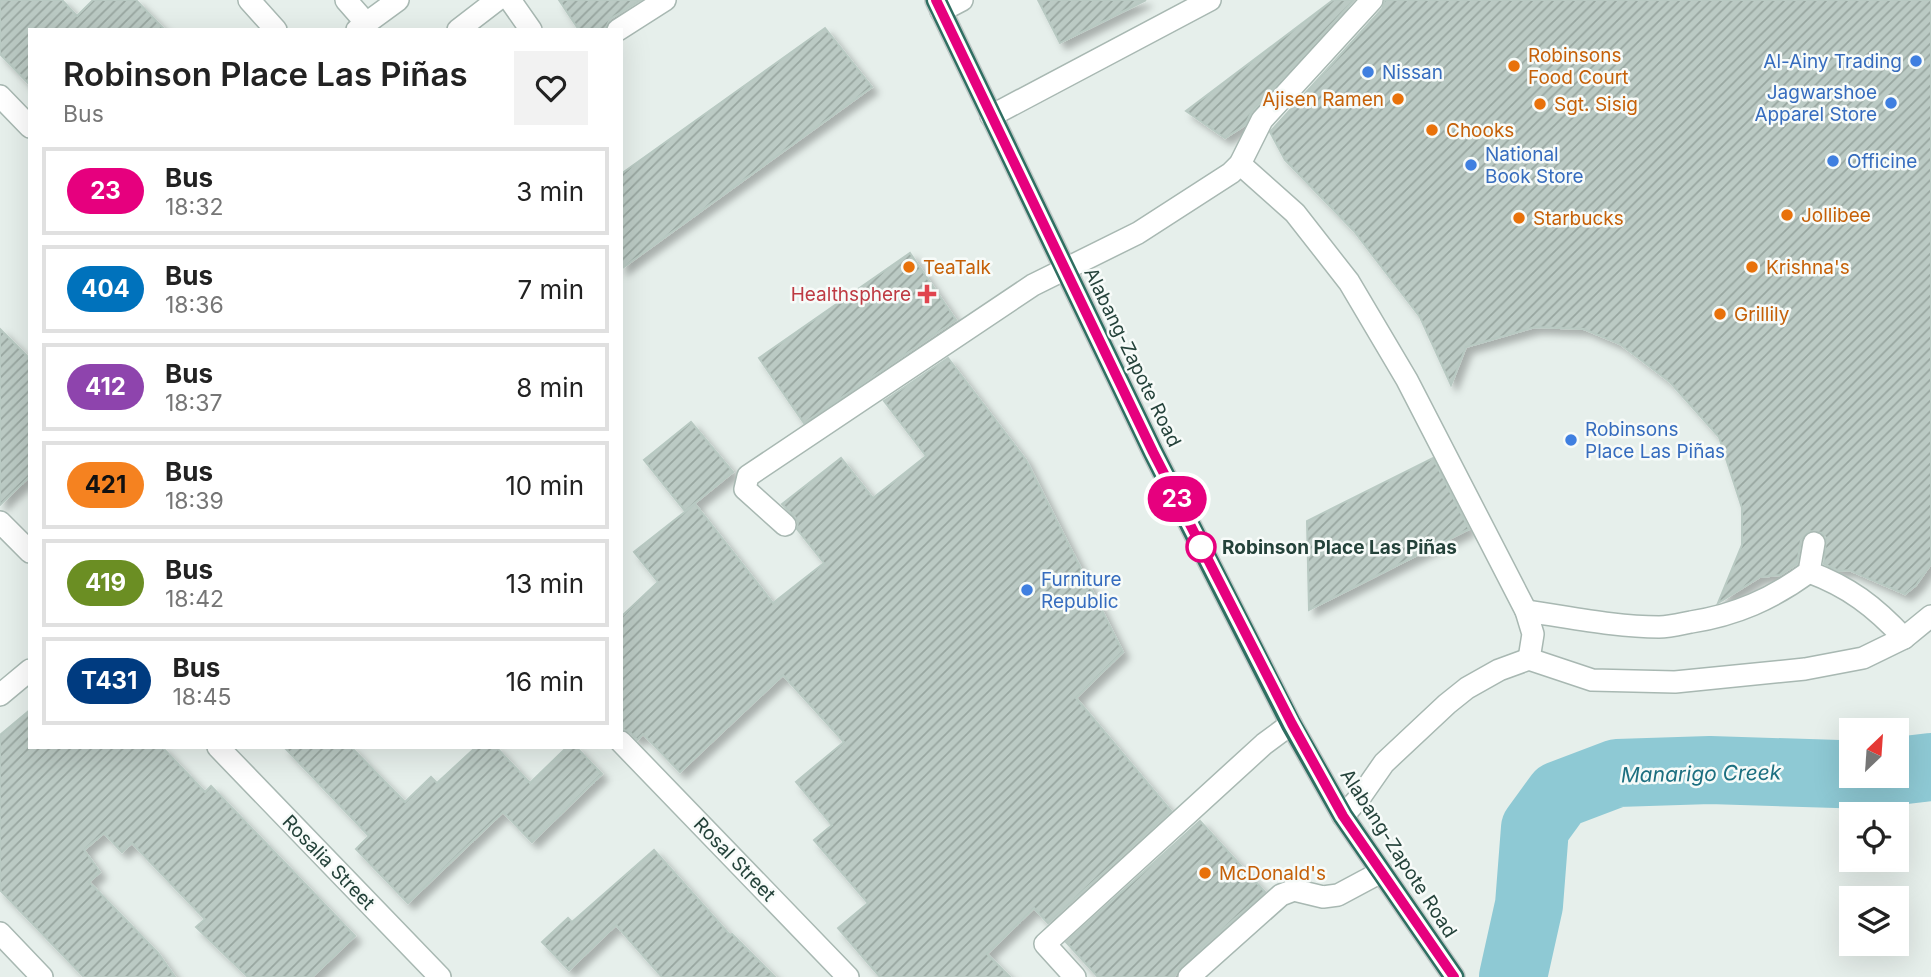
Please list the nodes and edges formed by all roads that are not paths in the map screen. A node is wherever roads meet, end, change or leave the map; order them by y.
1 (249, 0) edge
2 (346, 0) edge
3 (398, 0) edge
4 (497, 0) edge
5 (510, 0) edge
6 (665, 0) edge
7 (962, 0) edge
8 (1210, 0) edge
9 (1371, 0) edge
10 (938, 5) edge
11 (362, 27) edge
12 (274, 28) edge
13 (461, 28) edge
14 (530, 28) edge
15 (621, 28) edge
16 (0, 96) edge
17 (992, 116) junction
18 (28, 125) edge
19 (1240, 164) junction
20 (1066, 270) junction
21 (0, 522) edge
22 (785, 525) dead end
23 (1814, 543) dead end
24 (28, 550) edge
25 (1809, 572) junction
26 (1525, 611) junction
27 (1931, 616) edge
28 (1904, 638) junction
29 (1529, 659) junction
30 (28, 672) edge
31 (0, 695) edge
32 (1292, 724) junction
33 (623, 744) edge
34 (220, 749) edge
35 (1343, 816) junction
36 (1381, 872) junction
37 (0, 933) edge
38 (42, 977) edge
39 (440, 977) edge
40 (848, 977) edge
41 (1075, 977) edge
42 (1189, 977) edge
43 (1454, 977) edge

1 - 12 street
2 - 11 street
3 - 11 street
4 - 13 street
5 - 14 street
6 - 15 street
7 - 10 street
8 - 17 street
9 - 19 street
10 - 17 highway, Alabang-Zapote Road
16 - 18 street
17 - 20 highway, Alabang-Zapote Road
19 - 20 street
19 - 26 street
20 - 22 street
20 - 32 highway, Alabang-Zapote Road
21 - 24 street
23 - 25 street
25 - 26 street
25 - 28 street
26 - 29 street
27 - 28 street
28 - 29 street
29 - 35 street
30 - 31 street
32 - 35 highway, Alabang-Zapote Road
32 - 41 street
33 - 40 street, Rosal Street
34 - 39 street, Rosalia Street
35 - 36 highway, Alabang-Zapote Road
36 - 42 street
36 - 43 highway, Alabang-Zapote Road
37 - 38 street

